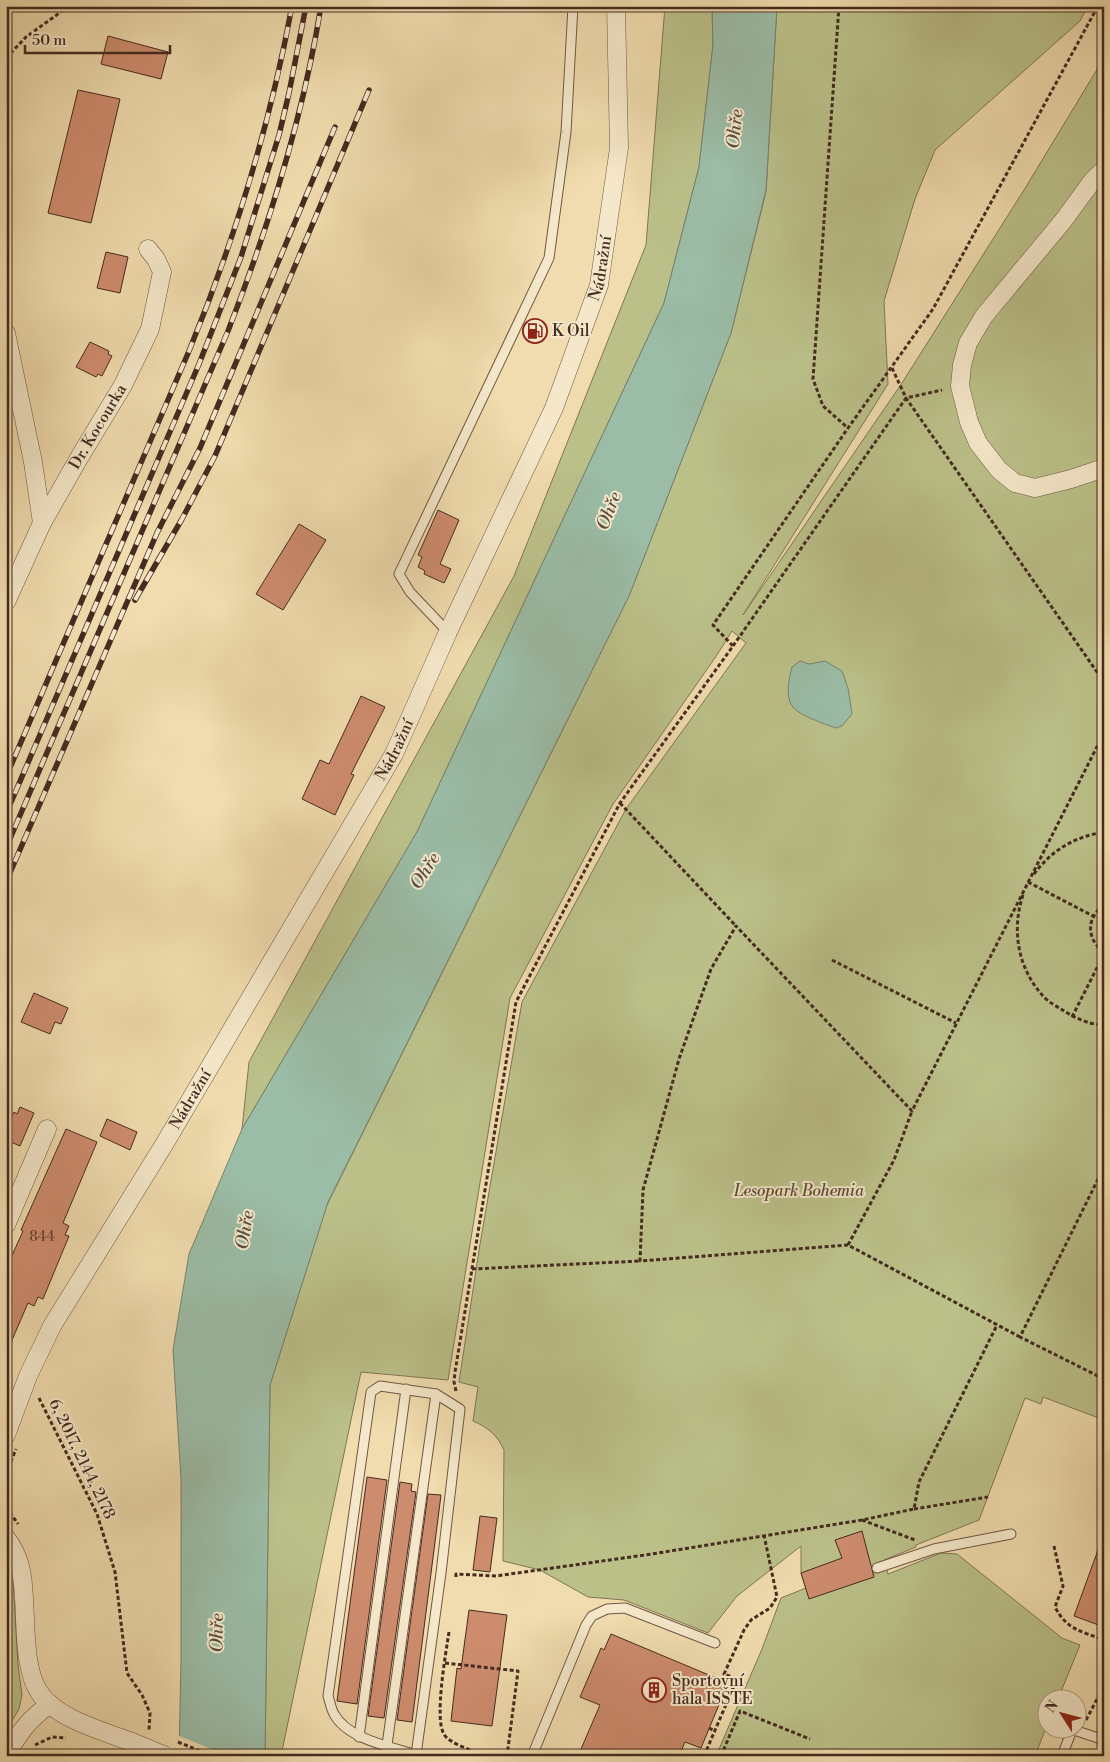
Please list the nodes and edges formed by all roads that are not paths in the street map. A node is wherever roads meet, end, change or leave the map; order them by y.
1 (573, 6) edge
2 (616, 6) edge
3 (1104, 170) edge
4 (148, 249) dead end
5 (6, 333) edge
6 (1104, 468) edge
7 (42, 523) junction
8 (6, 602) edge
9 (448, 632) junction
10 (47, 1129) dead end
11 (6, 1225) edge
12 (406, 1389) junction
13 (436, 1394) junction
14 (11, 1406) edge
15 (6, 1435) edge
16 (1011, 1534) dead end
17 (6, 1538) edge
18 (877, 1568) dead end
19 (715, 1643) dead end
20 (50, 1704) junction
21 (1088, 1734) edge
22 (359, 1737) junction
23 (1070, 1740) edge
24 (1104, 1740) edge
25 (387, 1745) junction
26 (6, 1755) edge
27 (418, 1755) edge
28 (166, 1756) edge
29 (532, 1756) edge
30 (1062, 1756) edge

1 - 9 lane
2 - 9 street, Nádražní
3 - 6 street
4 - 7 street, Dr. Kocourka
5 - 7 street
7 - 8 street, Dr. Kocourka
9 - 14 street, Nádražní
10 - 11 street
12 - 13 lane
12 - 22 lane
12 - 22 lane
13 - 25 lane
13 - 27 lane
14 - 15 street, Nádražní
16 - 18 lane
17 - 20 street
19 - 29 lane
20 - 26 street
20 - 28 street, bridge
21 - 24 lane
22 - 25 lane
23 - 30 lane
25 - 27 lane

